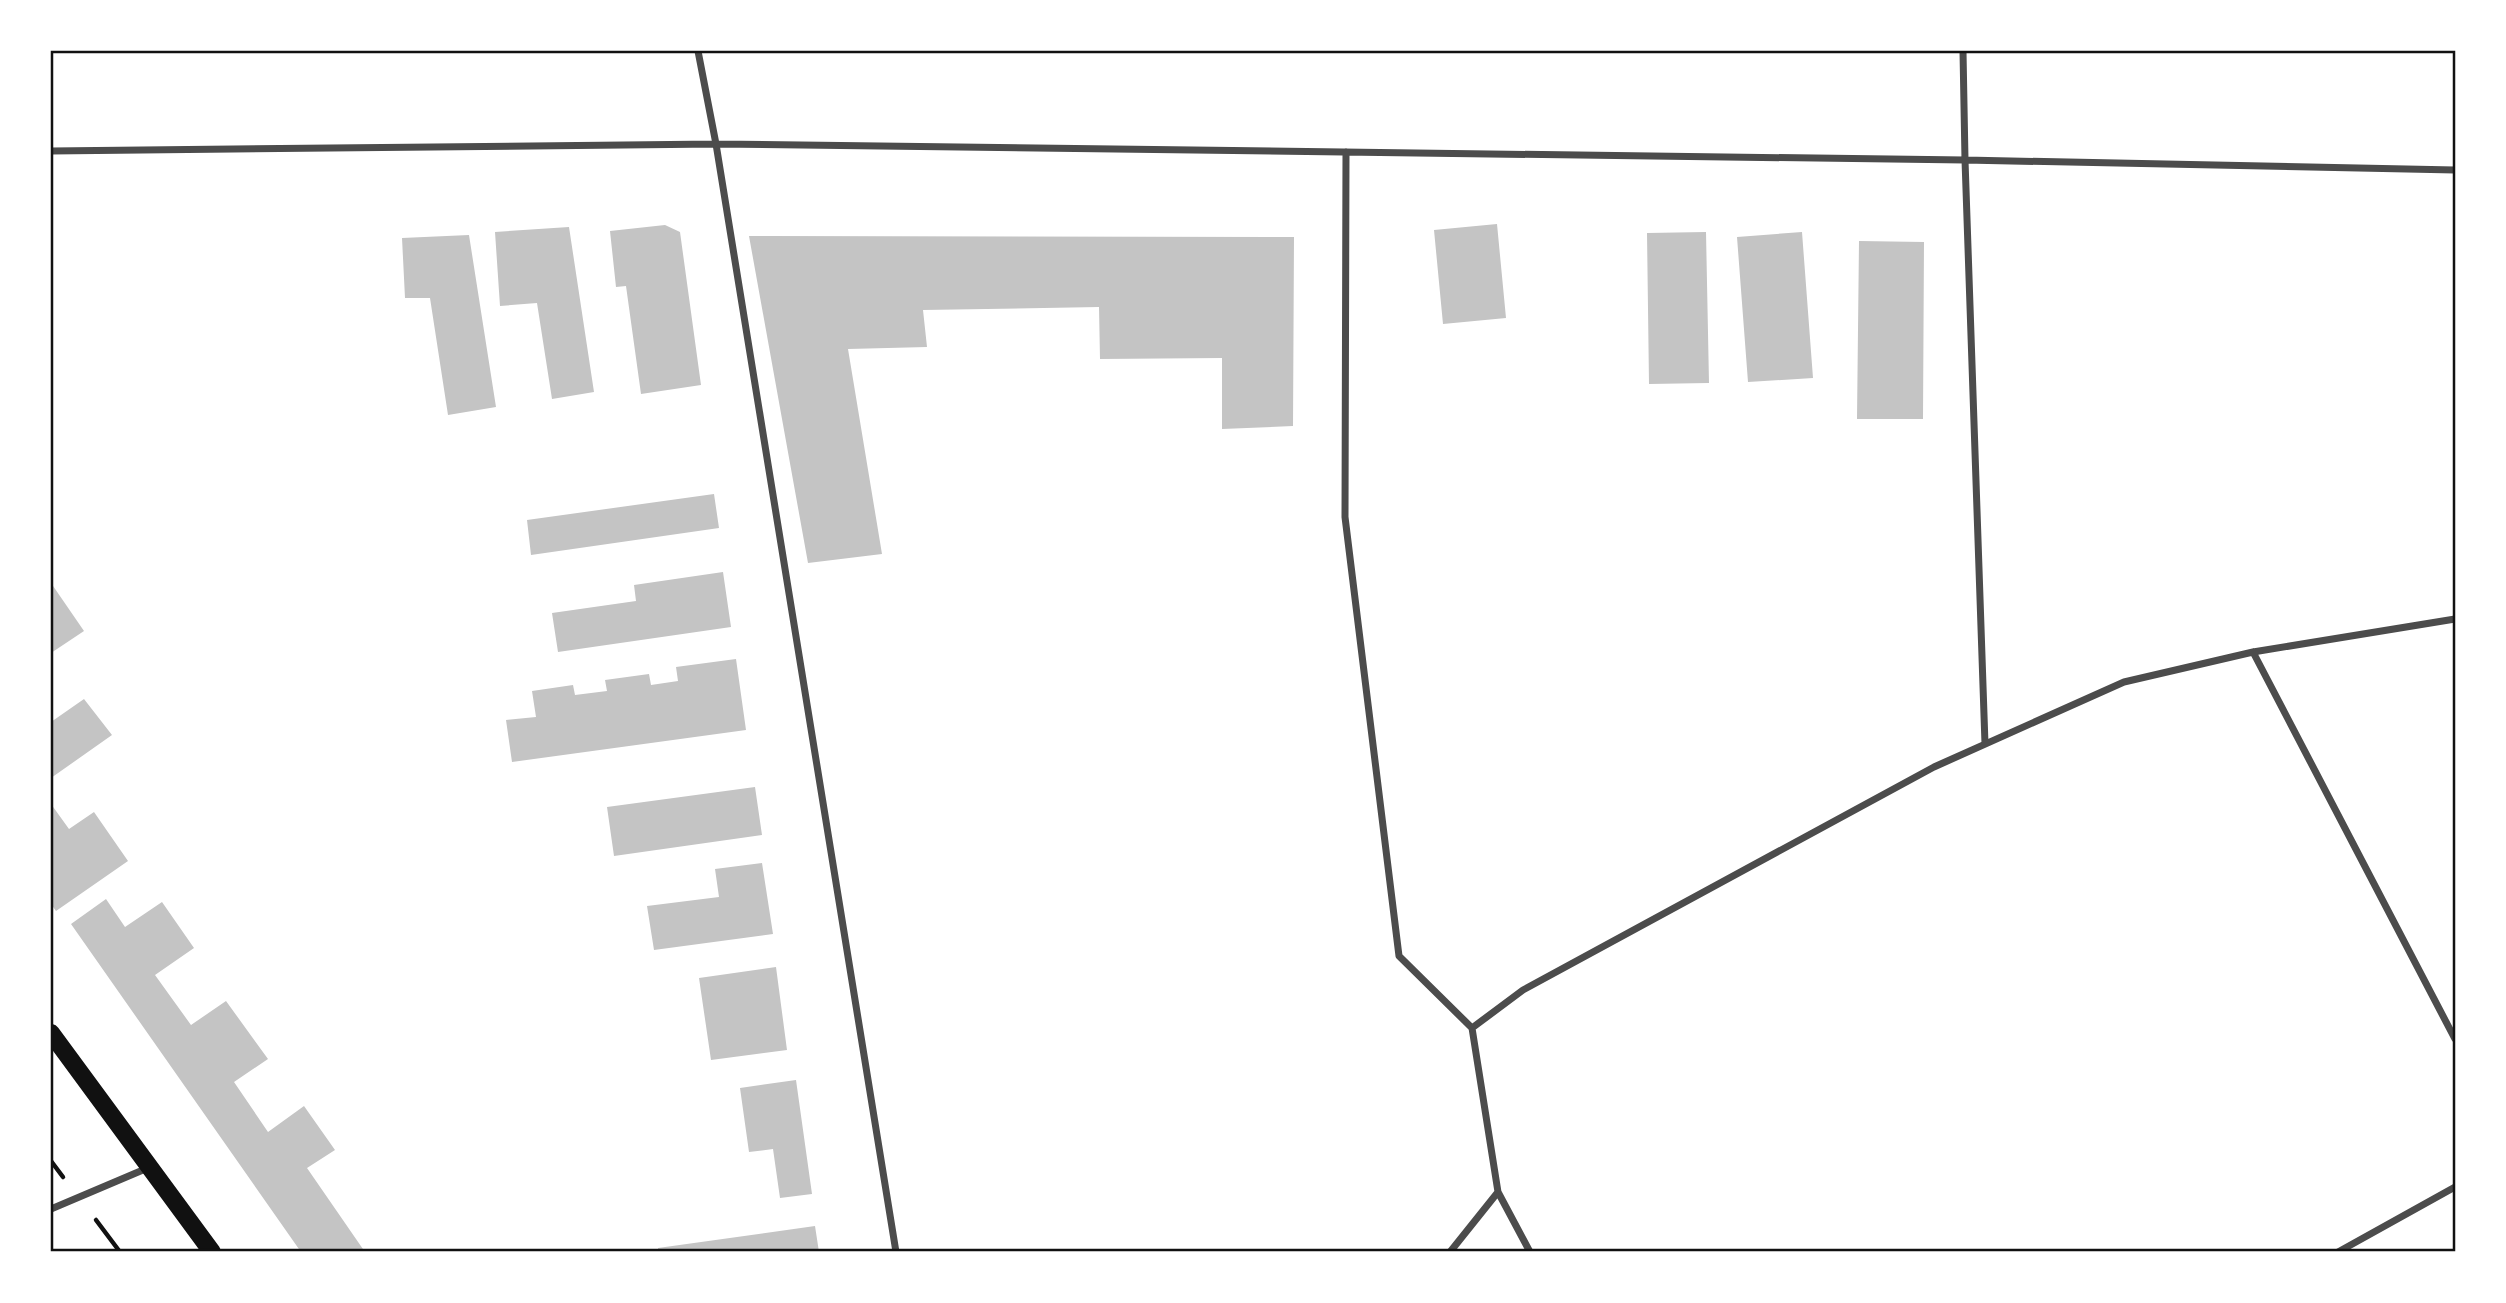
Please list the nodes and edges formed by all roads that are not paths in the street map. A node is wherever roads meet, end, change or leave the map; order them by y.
1 (698, 51) edge
2 (1963, 51) edge
3 (716, 144) junction
4 (51, 151) edge
5 (1346, 152) junction
6 (1965, 160) junction
7 (2455, 170) edge
8 (2455, 619) edge
9 (2253, 652) junction
10 (1985, 744) junction
11 (1472, 1028) junction
12 (51, 1033) edge
13 (2455, 1039) edge
14 (151, 1167) junction
15 (2455, 1187) edge
16 (1498, 1192) junction
17 (51, 1209) edge
18 (212, 1252) edge
19 (897, 1252) edge
20 (1450, 1252) edge
21 (1530, 1252) edge
22 (2338, 1252) edge

1 - 3 street
2 - 6 street
3 - 4 street
3 - 5 street
3 - 19 street
5 - 6 street
5 - 11 street
6 - 7 street
6 - 10 street
8 - 9 street
9 - 10 street
9 - 13 street
10 - 11 street
11 - 16 street
12 - 14 main road
14 - 17 street
14 - 18 main road
15 - 22 street
16 - 20 street
16 - 21 street

